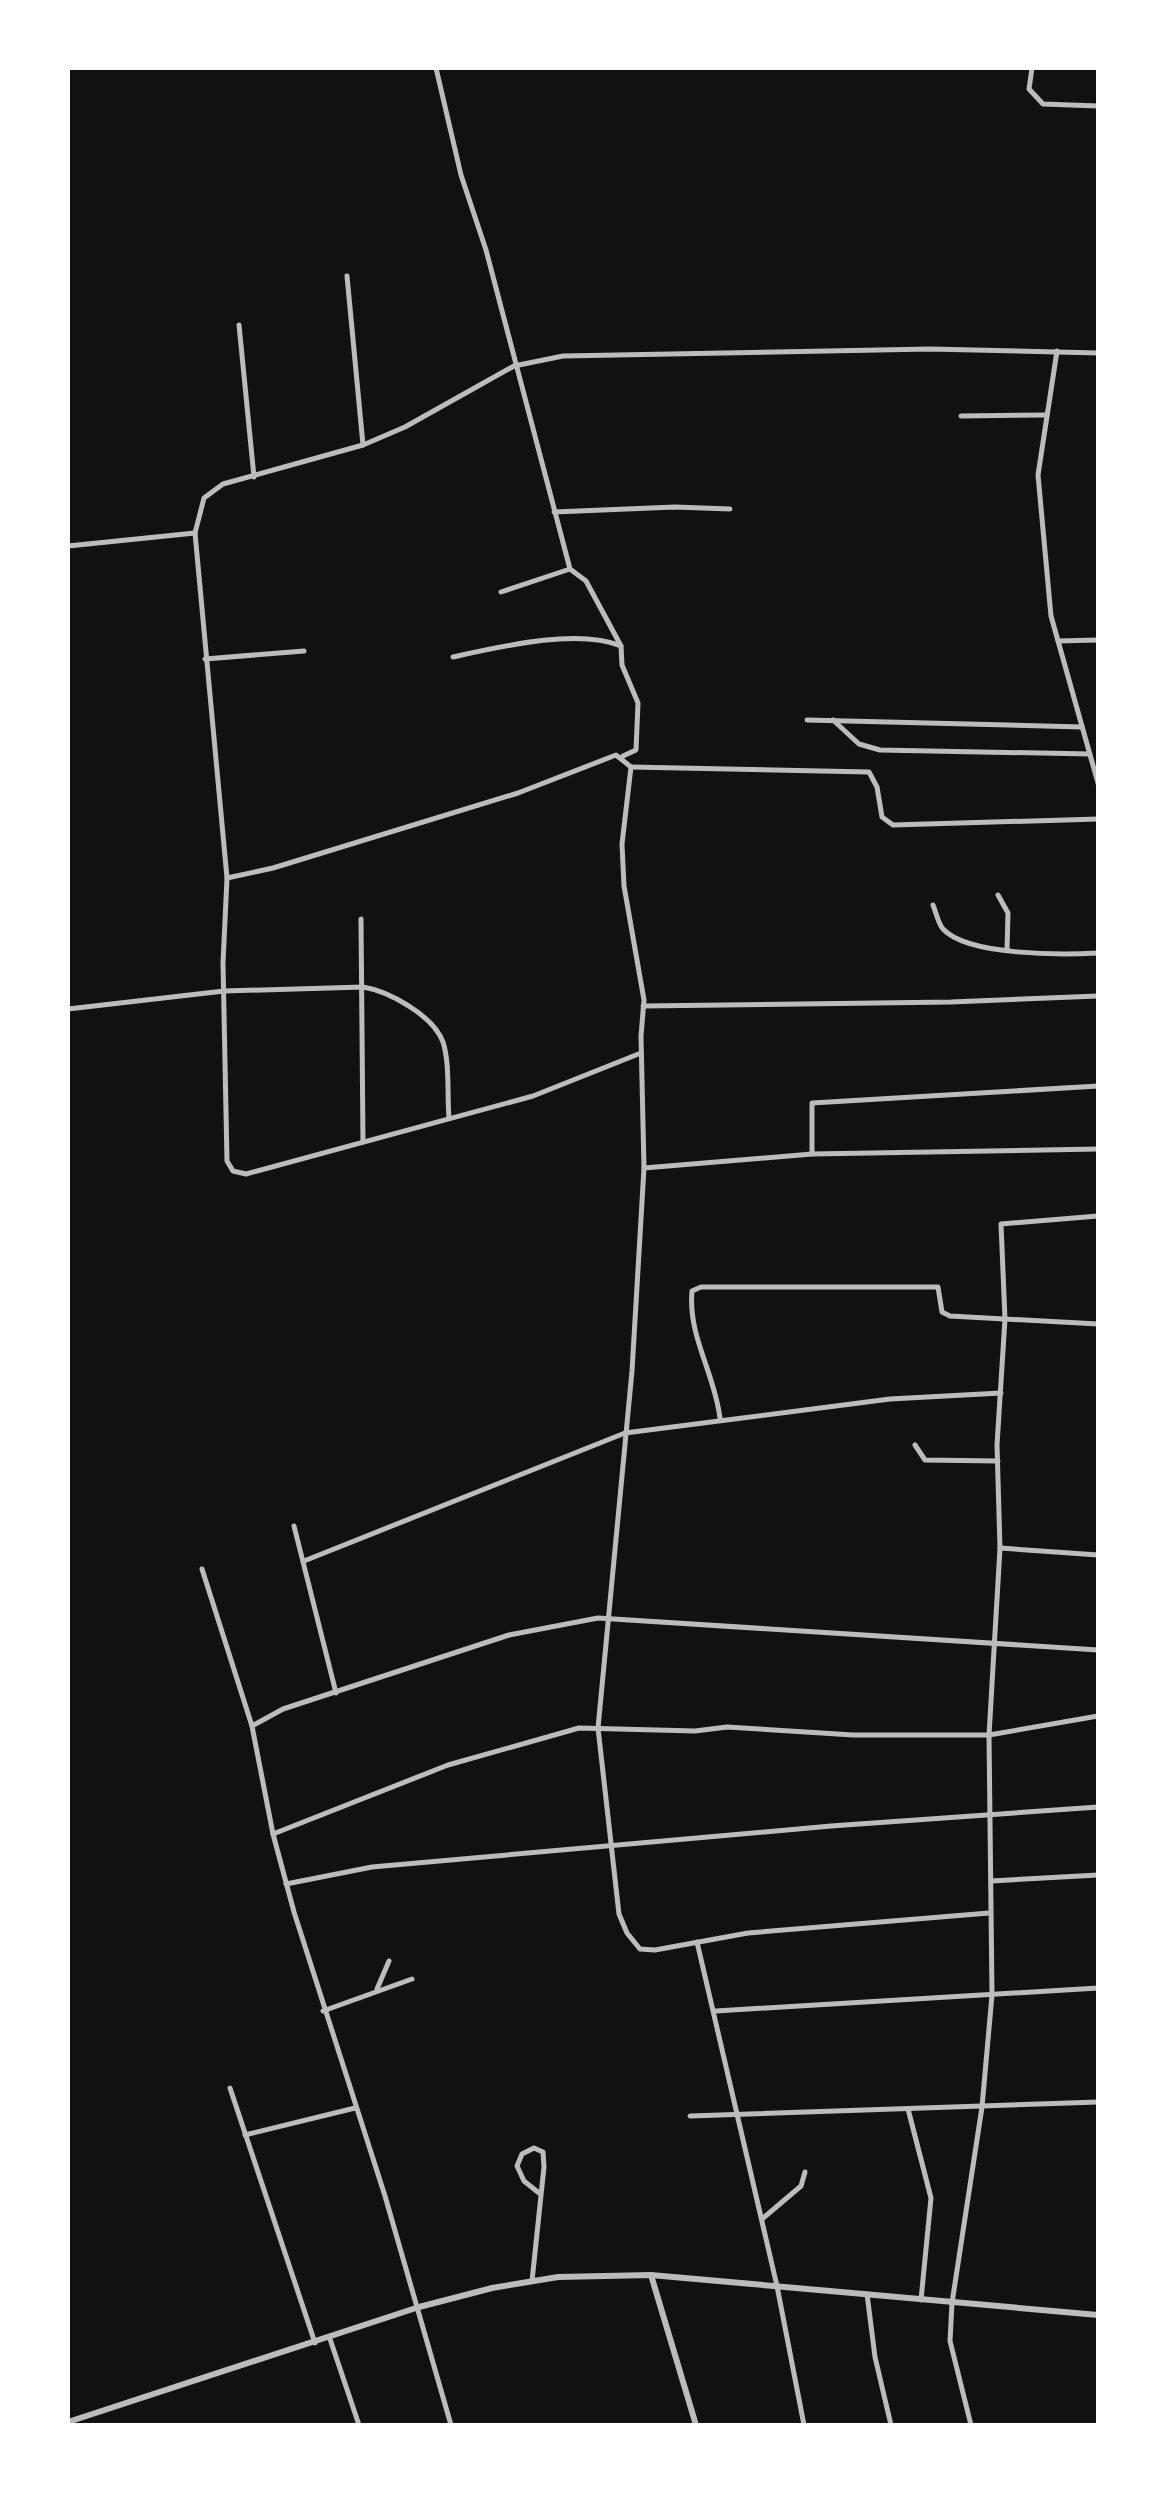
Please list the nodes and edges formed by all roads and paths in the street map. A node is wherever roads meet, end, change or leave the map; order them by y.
1 (436, 68) edge
2 (1032, 68) edge
3 (1098, 106) edge
4 (347, 276) dead end
5 (239, 325) dead end
6 (1057, 351) junction
7 (1098, 353) edge
8 (514, 366) junction
9 (1047, 415) junction
10 (961, 416) dead end
11 (363, 445) junction
12 (254, 477) junction
13 (730, 509) dead end
14 (554, 512) junction
15 (195, 533) junction
16 (68, 546) edge
17 (570, 569) junction
18 (501, 592) dead end
19 (1098, 640) edge
20 (1058, 641) junction
21 (621, 646) junction
22 (304, 651) dead end
23 (453, 657) dead end
24 (205, 659) junction
25 (807, 720) dead end
26 (832, 720) junction
27 (1082, 727) junction
28 (1090, 754) junction
29 (622, 757) junction
30 (631, 767) junction
31 (1098, 783) edge
32 (1098, 819) edge
33 (227, 878) junction
34 (998, 895) dead end
35 (933, 905) dead end
36 (361, 919) dead end
37 (1007, 949) junction
38 (1098, 953) edge
39 (359, 987) junction
40 (224, 991) junction
41 (1098, 996) edge
42 (643, 1006) junction
43 (68, 1009) edge
44 (641, 1053) junction
45 (1098, 1086) edge
46 (449, 1118) junction
47 (363, 1142) junction
48 (1098, 1149) edge
49 (812, 1154) junction
50 (644, 1168) junction
51 (1098, 1216) edge
52 (1005, 1319) junction
53 (1098, 1324) edge
54 (1001, 1393) junction
55 (720, 1418) junction
56 (625, 1433) junction
57 (915, 1445) dead end
58 (998, 1461) junction
59 (294, 1526) dead end
60 (1000, 1548) junction
61 (1098, 1555) edge
62 (304, 1561) junction
63 (202, 1569) dead end
64 (607, 1621) junction
65 (993, 1642) junction
66 (1098, 1650) edge
67 (336, 1693) junction
68 (1098, 1716) edge
69 (252, 1726) junction
70 (598, 1728) junction
71 (989, 1735) junction
72 (1098, 1807) edge
73 (992, 1814) junction
74 (273, 1834) junction
75 (610, 1846) junction
76 (1098, 1875) edge
77 (991, 1881) junction
78 (286, 1884) junction
79 (989, 1913) junction
80 (697, 1942) junction
81 (389, 1961) dead end
82 (412, 1979) dead end
83 (1098, 1988) edge
84 (376, 1990) junction
85 (992, 1995) junction
86 (323, 2011) junction
87 (716, 2011) junction
88 (230, 2088) dead end
89 (1098, 2102) edge
90 (982, 2107) junction
91 (355, 2108) junction
92 (908, 2109) junction
93 (690, 2116) dead end
94 (739, 2116) junction
95 (245, 2135) junction
96 (805, 2172) dead end
97 (539, 2193) junction
98 (762, 2219) junction
99 (651, 2275) junction
100 (532, 2281) junction
101 (777, 2286) junction
102 (867, 2294) junction
103 (921, 2300) junction
104 (952, 2303) junction
105 (419, 2307) junction
106 (1098, 2315) edge
107 (330, 2339) junction
108 (315, 2343) junction
109 (71, 2423) edge
110 (359, 2425) edge
111 (451, 2425) edge
112 (696, 2425) edge
113 (804, 2425) edge
114 (891, 2425) edge
115 (971, 2425) edge

1 - 8 street
2 - 3 street
4 - 11 street
5 - 12 street
6 - 7 street
6 - 8 street
6 - 9 street
8 - 11 street
8 - 14 street
9 - 10 street
9 - 20 street
11 - 12 street
12 - 15 street
13 - 14 street
14 - 17 street
15 - 16 street
15 - 24 street
17 - 18 street
17 - 21 street
19 - 20 street
20 - 27 street
21 - 23 street
21 - 29 street
22 - 24 street
24 - 33 street
25 - 26 street
26 - 27 street
26 - 28 street
27 - 28 street
28 - 31 street
29 - 30 street
29 - 33 street
30 - 32 street
30 - 42 street
33 - 40 street
34 - 37 street
35 - 37 street
36 - 39 street
37 - 38 street
39 - 40 street
39 - 46 street
39 - 47 street
40 - 43 street
40 - 47 street
41 - 42 street
42 - 44 street
44 - 46 street
44 - 50 street
45 - 49 street
46 - 47 street
48 - 49 street
49 - 50 street
50 - 56 street
51 - 52 street
52 - 53 street
52 - 54 street
52 - 55 street
54 - 55 street
54 - 58 street
55 - 56 street
56 - 62 street
56 - 64 street
57 - 58 street
58 - 60 street
59 - 62 street
60 - 61 street
60 - 65 street
62 - 67 street
63 - 69 street
64 - 65 street
64 - 67 street
64 - 70 street
65 - 66 street
65 - 71 street
67 - 69 street
68 - 71 street
69 - 74 street
70 - 71 street
70 - 74 street
70 - 75 street
71 - 73 street
72 - 73 street
73 - 75 street
73 - 77 street
74 - 78 street
75 - 78 street
75 - 80 street
76 - 77 street
77 - 79 street
78 - 86 street
79 - 80 street
79 - 85 street
80 - 87 street
81 - 84 street
82 - 84 street
83 - 85 street
84 - 86 street
85 - 87 street
85 - 90 street
86 - 91 street
87 - 94 street
88 - 95 street
89 - 90 street
90 - 92 street
90 - 104 street
91 - 95 street
91 - 105 street
92 - 94 street
92 - 103 street
93 - 94 street
94 - 98 street
95 - 108 street
96 - 98 street
97 - 97 street
97 - 100 street
98 - 101 street
99 - 100 street
99 - 101 street
99 - 112 street
100 - 105 street
101 - 102 street
101 - 113 street
102 - 103 street
102 - 114 street
103 - 104 street
104 - 106 street
104 - 115 street
105 - 107 street
105 - 111 street
107 - 108 street
107 - 110 street
108 - 109 street

